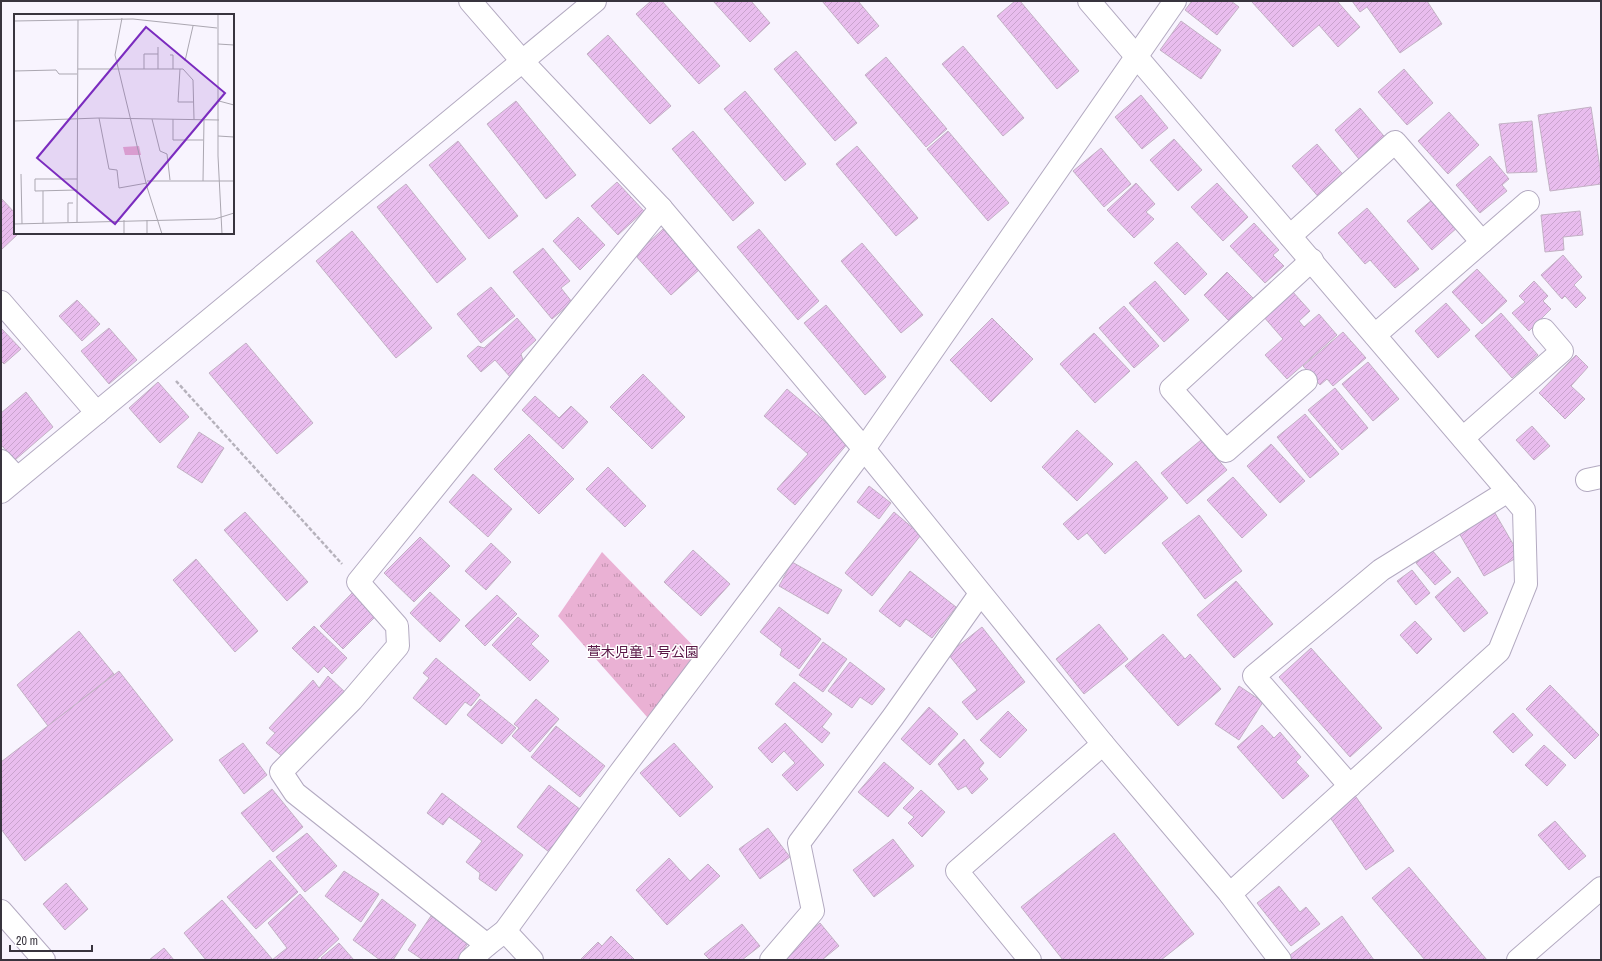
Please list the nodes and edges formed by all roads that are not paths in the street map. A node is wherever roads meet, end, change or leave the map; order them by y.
1 (470, 1) edge
2 (595, 1) edge
3 (1089, 1) edge
4 (1175, 1) edge
5 (1136, 57) junction
6 (523, 62) junction
7 (1528, 202) dead end
8 (661, 208) junction
9 (1290, 236) junction
10 (1482, 242) junction
11 (1312, 260) junction
12 (1, 302) edge
13 (1544, 330) dead end
14 (1375, 335) junction
15 (1306, 381) dead end
16 (97, 413) junction
17 (1463, 438) junction
18 (864, 449) junction
19 (1, 461) edge
20 (9, 485) edge
21 (1508, 491) junction
22 (980, 594) junction
23 (1103, 744) junction
24 (1350, 786) junction
25 (1601, 888) edge
26 (1230, 894) junction
27 (1, 911) edge
28 (505, 931) junction
29 (486, 945) junction
30 (44, 960) edge
31 (470, 960) edge
32 (532, 960) edge
33 (771, 960) edge
34 (1030, 960) edge
35 (1280, 960) edge
36 (1518, 960) edge

1 - 6 street
2 - 6 street
3 - 5 street
4 - 5 street
5 - 9 street
5 - 18 street
6 - 8 street
6 - 16 street
7 - 10 street
8 - 18 street
8 - 29 street
9 - 10 street
9 - 11 street
10 - 14 street
11 - 14 street
11 - 15 street
12 - 16 street
13 - 17 street
14 - 17 street
16 - 20 street
17 - 21 street
18 - 22 street
18 - 28 street
19 - 20 street
21 - 24 street
21 - 24 street
22 - 23 street
22 - 33 street
23 - 26 street
23 - 34 street
24 - 26 street
25 - 36 street
26 - 35 street
27 - 30 street
28 - 29 street
28 - 32 street
29 - 31 street

